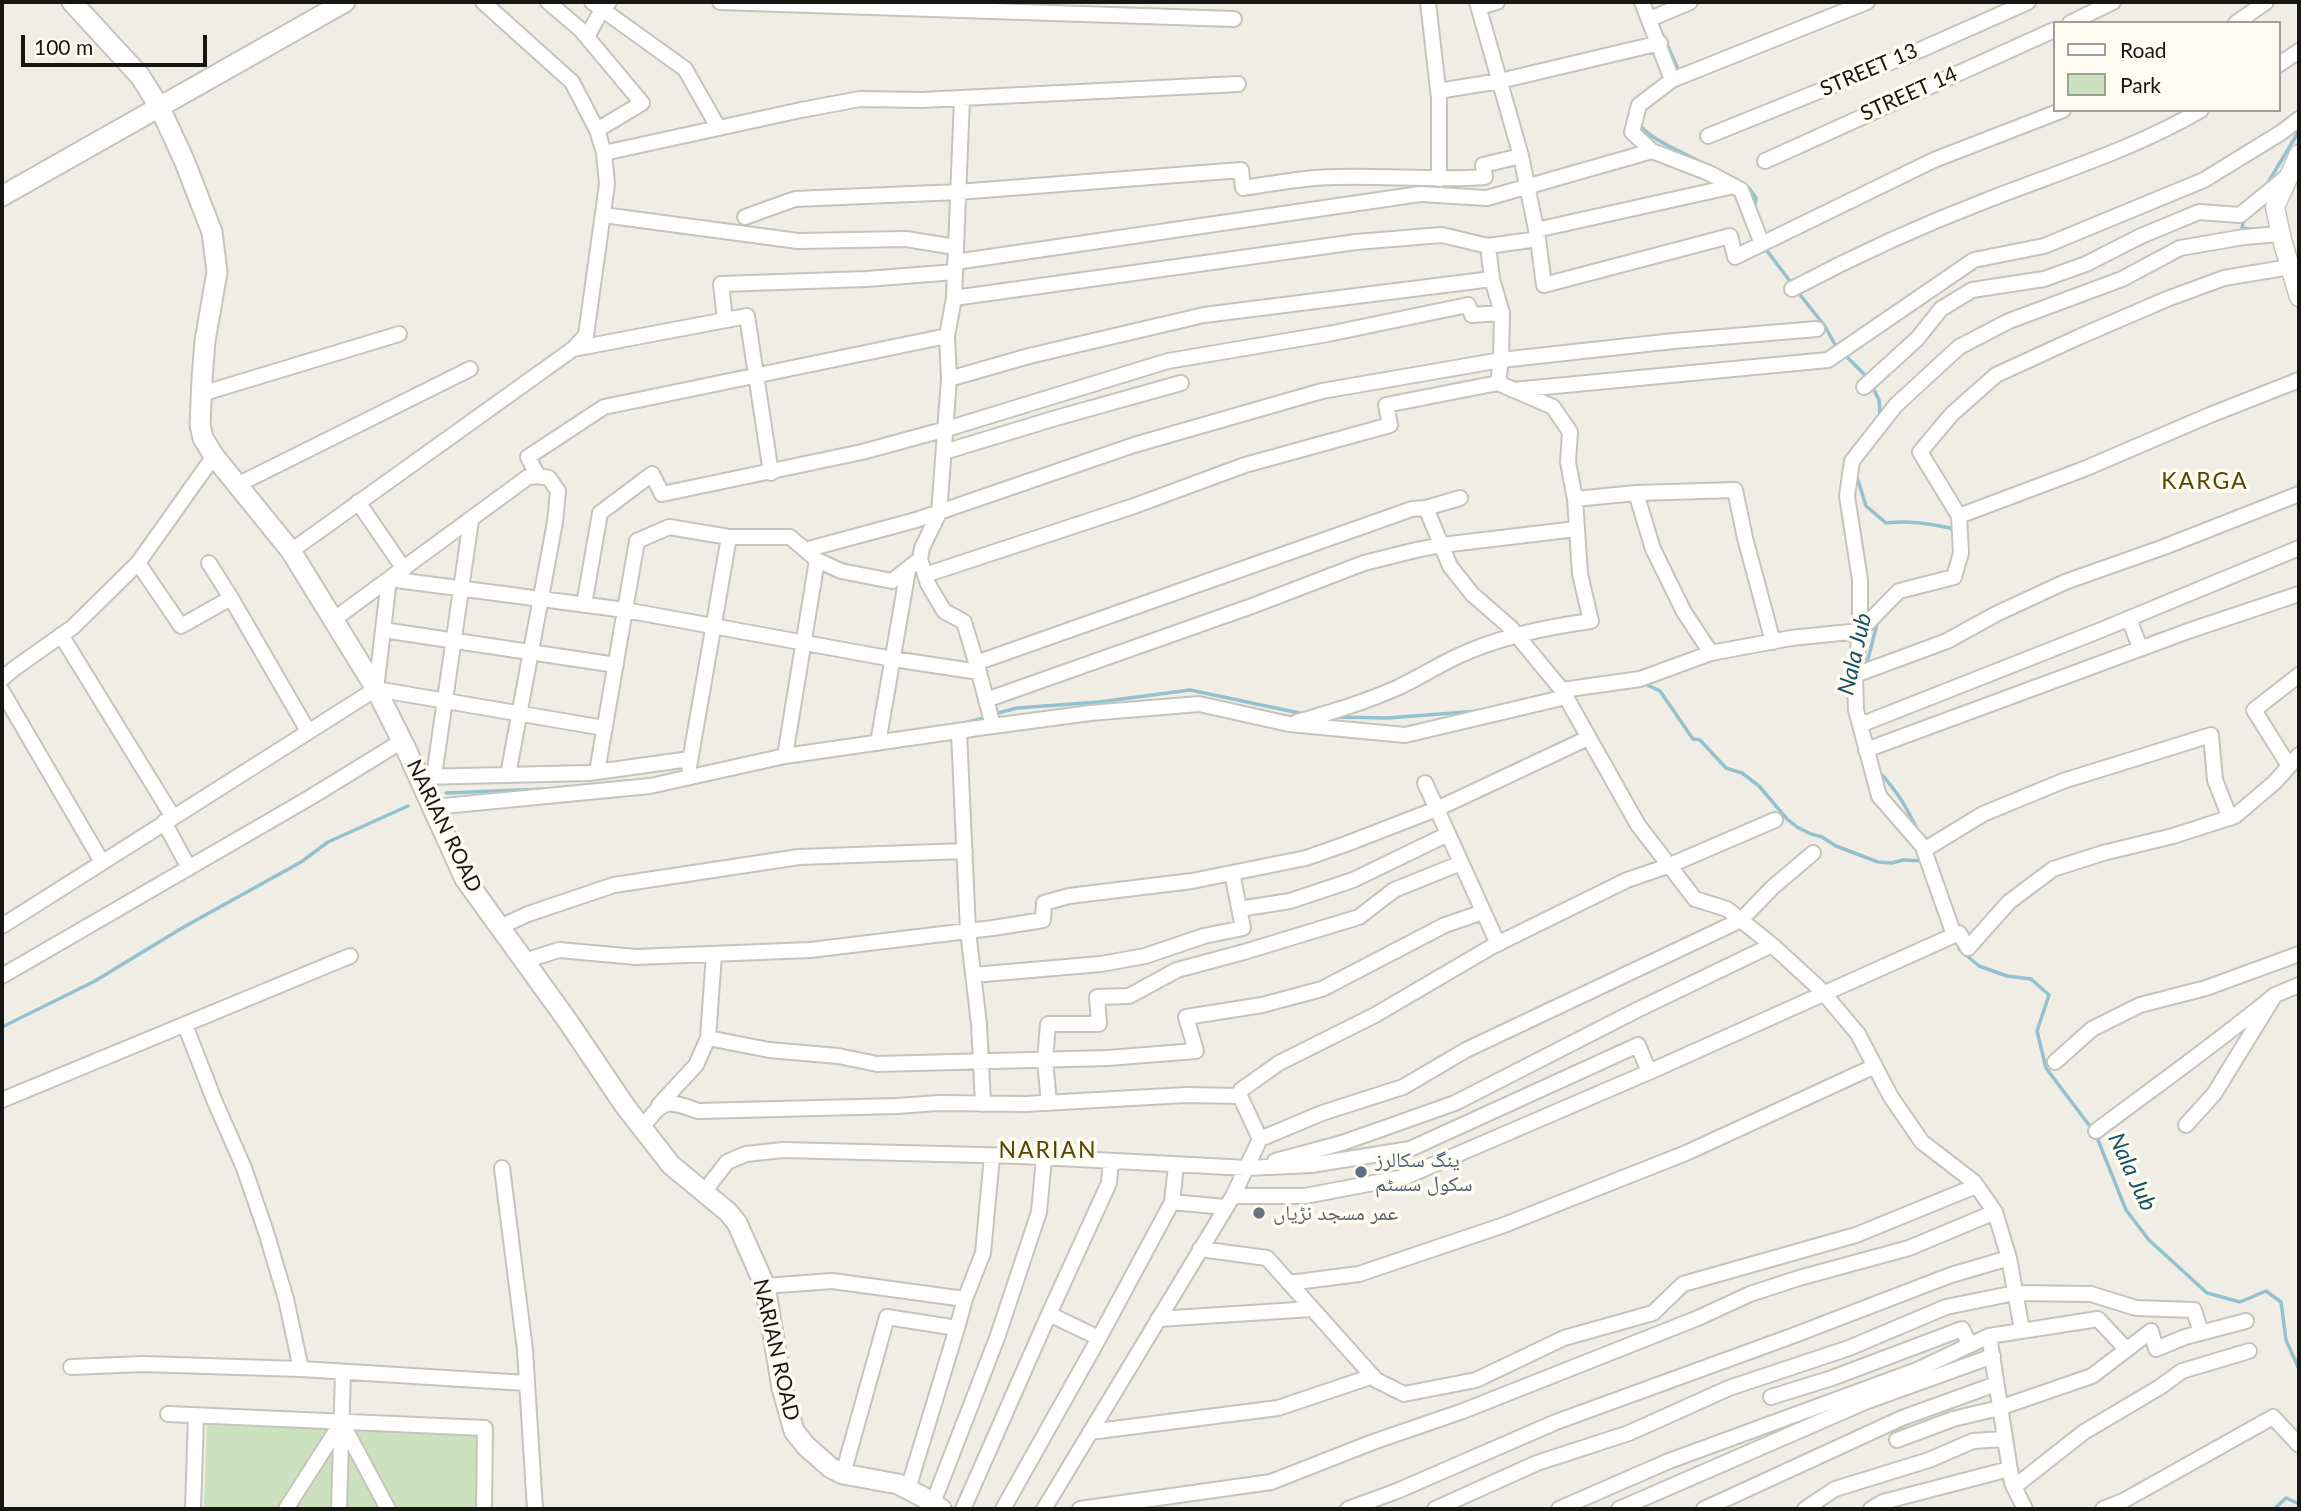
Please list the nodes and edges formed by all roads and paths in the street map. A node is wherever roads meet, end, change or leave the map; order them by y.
1 (72, 2) edge
2 (345, 2) edge
3 (483, 2) edge
4 (548, 2) edge
5 (720, 2) edge
6 (1428, 2) edge
7 (1497, 2) edge
8 (1642, 2) edge
9 (1690, 2) edge
10 (1867, 2) edge
11 (2028, 2) edge
12 (2113, 2) edge
13 (2266, 2) edge
14 (601, 4) edge
15 (881, 4) edge
16 (1478, 4) edge
17 (1234, 19) dead end
18 (1650, 19) junction
19 (2074, 21) edge
20 (2239, 21) edge
21 (2052, 31) edge
22 (587, 37) junction
23 (1660, 43) junction
24 (2299, 51) edge
25 (2280, 64) edge
26 (1672, 79) junction
27 (1500, 81) junction
28 (1238, 84) dead end
29 (1438, 91) junction
30 (962, 98) junction
31 (160, 108) junction
32 (2058, 112) edge
33 (2198, 112) edge
34 (2299, 119) edge
35 (718, 127) junction
36 (597, 130) junction
37 (1708, 136) dead end
38 (1653, 151) junction
39 (604, 153) junction
40 (2299, 154) edge
41 (1521, 156) junction
42 (1765, 161) dead end
43 (2295, 172) edge
44 (1439, 179) junction
45 (1734, 186) junction
46 (1528, 187) junction
47 (958, 192) junction
48 (2, 196) edge
49 (603, 215) junction
50 (745, 217) dead end
51 (2280, 234) junction
52 (1537, 235) junction
53 (1762, 244) junction
54 (1488, 246) junction
55 (955, 261) junction
56 (2294, 271) edge
57 (1492, 279) junction
58 (1792, 289) dead end
59 (2299, 297) edge
60 (954, 298) junction
61 (1502, 313) junction
62 (725, 320) junction
63 (1816, 329) dead end
64 (399, 334) dead end
65 (947, 336) junction
66 (573, 349) junction
67 (1501, 360) junction
68 (470, 369) dead end
69 (756, 376) junction
70 (948, 379) junction
71 (2299, 380) edge
72 (1181, 383) dead end
73 (1498, 383) junction
74 (1864, 387) dead end
75 (1512, 390) junction
76 (201, 394) junction
77 (946, 430) junction
78 (944, 452) junction
79 (214, 456) junction
80 (771, 473) junction
81 (538, 476) junction
82 (237, 485) junction
83 (1636, 493) junction
84 (2299, 494) edge
85 (1460, 498) dead end
86 (1575, 499) junction
87 (358, 502) junction
88 (1426, 508) junction
89 (939, 513) junction
90 (1959, 516) junction
91 (471, 520) junction
92 (1576, 530) junction
93 (729, 537) junction
94 (1442, 545) junction
95 (2299, 548) edge
96 (804, 550) junction
97 (291, 551) junction
98 (920, 559) junction
99 (817, 560) junction
100 (138, 563) junction
101 (209, 563) dead end
102 (404, 569) junction
103 (908, 570) junction
104 (925, 575) junction
105 (389, 579) junction
106 (460, 589) junction
107 (2299, 594) edge
108 (231, 598) junction
109 (541, 599) junction
110 (584, 605) junction
111 (625, 610) junction
112 (2129, 618) junction
113 (333, 620) junction
114 (713, 626) junction
115 (383, 630) junction
116 (1860, 631) junction
117 (61, 635) junction
118 (1517, 636) junction
119 (453, 640) junction
120 (1773, 642) junction
121 (804, 643) junction
122 (2140, 648) junction
123 (531, 651) junction
124 (1711, 653) junction
125 (892, 659) junction
126 (616, 665) junction
127 (978, 667) junction
128 (2299, 674) edge
129 (1855, 675) junction
130 (2, 679) edge
131 (376, 689) junction
132 (2, 691) edge
133 (1564, 694) junction
134 (986, 700) junction
135 (446, 701) junction
136 (519, 713) junction
137 (1289, 724) junction
138 (999, 725) junction
139 (1860, 725) junction
140 (604, 728) junction
141 (308, 732) junction
142 (959, 732) junction
143 (1588, 738) junction
144 (402, 741) junction
145 (878, 743) junction
146 (1866, 750) junction
147 (785, 756) junction
148 (690, 759) junction
149 (2294, 760) edge
150 (597, 772) junction
151 (508, 775) junction
152 (427, 776) junction
153 (687, 778) junction
154 (1425, 783) dead end
155 (433, 807) junction
156 (1436, 809) junction
157 (2230, 818) junction
158 (168, 819) junction
159 (1776, 820) dead end
160 (1448, 834) junction
161 (1925, 849) junction
162 (965, 851) junction
163 (1813, 853) dead end
164 (102, 862) junction
165 (1461, 863) junction
166 (1668, 866) junction
167 (190, 868) junction
168 (1232, 873) junction
169 (1239, 909) junction
170 (1483, 912) junction
171 (1741, 920) junction
172 (2, 926) edge
173 (500, 927) junction
174 (968, 931) junction
175 (1954, 935) junction
176 (1498, 944) junction
177 (1772, 945) junction
178 (714, 954) junction
179 (2299, 954) edge
180 (350, 956) dead end
181 (524, 961) junction
182 (973, 975) junction
183 (2, 976) edge
184 (2299, 985) edge
185 (1825, 993) junction
186 (2275, 995) junction
187 (185, 1025) junction
188 (708, 1038) junction
189 (1045, 1060) junction
190 (982, 1062) junction
191 (2055, 1062) dead end
192 (1875, 1066) junction
193 (1649, 1072) junction
194 (1240, 1097) junction
195 (2, 1100) edge
196 (1049, 1103) junction
197 (983, 1104) junction
198 (658, 1107) junction
199 (2186, 1125) dead end
200 (642, 1128) junction
201 (2096, 1131) dead end
202 (1260, 1139) junction
203 (992, 1156) junction
204 (1044, 1158) junction
205 (1111, 1161) junction
206 (1176, 1165) junction
207 (502, 1168) dead end
208 (1247, 1168) junction
209 (1976, 1186) junction
210 (704, 1192) junction
211 (1172, 1202) junction
212 (1229, 1202) junction
213 (1996, 1212) junction
214 (1200, 1249) junction
215 (2009, 1258) junction
216 (1289, 1283) junction
217 (765, 1286) junction
218 (2015, 1293) junction
219 (965, 1299) junction
220 (1312, 1309) junction
221 (1049, 1314) junction
222 (1158, 1319) junction
223 (2246, 1321) dead end
224 (957, 1328) junction
225 (2022, 1330) junction
226 (2201, 1333) junction
227 (1989, 1336) junction
228 (1100, 1338) junction
229 (1970, 1345) junction
230 (2126, 1349) junction
231 (2249, 1352) dead end
232 (1993, 1356) junction
233 (71, 1367) dead end
234 (301, 1369) junction
235 (343, 1372) junction
236 (1373, 1376) junction
237 (526, 1383) junction
238 (1996, 1384) junction
239 (1771, 1397) dead end
240 (1999, 1408) junction
241 (168, 1414) dead end
242 (196, 1416) junction
243 (342, 1422) junction
244 (1090, 1432) junction
245 (2004, 1439) junction
246 (1897, 1440) dead end
247 (2299, 1445) edge
248 (2009, 1469) junction
249 (843, 1474) junction
250 (2014, 1487) junction
251 (908, 1489) junction
252 (937, 1506) edge
253 (1880, 1507) edge
254 (2023, 1508) edge
255 (193, 1509) edge
256 (286, 1509) edge
257 (339, 1509) edge
258 (388, 1509) edge
259 (484, 1509) edge
260 (535, 1509) edge
261 (963, 1509) edge
262 (1003, 1509) edge
263 (1044, 1509) edge
264 (1080, 1509) edge
265 (1348, 1509) edge
266 (1435, 1509) edge
267 (1559, 1509) edge
268 (1619, 1509) edge
269 (1704, 1509) edge
270 (1805, 1509) edge
271 (2103, 1509) edge

1 - 31 main road, NARIAN ROAD
2 - 31 main road
3 - 36 street
4 - 22 street
5 - 15 street
6 - 29 street
7 - 16 street
8 - 18 street
9 - 18 street
10 - 26 street
11 - 37 street, STREET 13
12 - 19 street
13 - 20 street
14 - 22 street
14 - 35 street
15 - 17 street
16 - 27 street
18 - 23 street
21 - 42 street, STREET 14
22 - 36 street
23 - 26 street
23 - 27 street
24 - 25 street
26 - 38 street
27 - 29 street
27 - 41 street
28 - 30 street
29 - 44 street
30 - 35 street
30 - 47 street
31 - 48 main road
31 - 76 main road, NARIAN ROAD
32 - 53 street
33 - 58 street
34 - 75 street
35 - 39 street
36 - 39 street
38 - 45 street
38 - 46 street
39 - 49 street
40 - 43 street
41 - 44 street
41 - 46 street
43 - 51 street
43 - 74 street
44 - 47 street
45 - 52 street
45 - 53 street
46 - 52 street
46 - 55 street
47 - 50 street
47 - 55 street
49 - 55 street
49 - 66 street
51 - 56 street
51 - 116 street
52 - 53 street
52 - 54 street
54 - 57 street
54 - 60 street
55 - 60 street
55 - 62 street
56 - 59 street
56 - 90 street
57 - 61 street
57 - 70 street
60 - 65 street
61 - 67 street
61 - 77 street
62 - 66 street
62 - 69 street
63 - 67 street
64 - 76 street
65 - 69 street
65 - 70 street
66 - 87 street
67 - 73 street
67 - 89 street
68 - 82 street
69 - 80 street
69 - 81 street
70 - 77 street
71 - 90 street
72 - 78 street
73 - 75 street
73 - 104 street
75 - 86 street
76 - 79 main road, NARIAN ROAD
77 - 78 street
77 - 80 street
78 - 89 street
79 - 82 main road, NARIAN ROAD
79 - 100 street
80 - 110 street
81 - 91 street
81 - 109 street
82 - 97 main road, NARIAN ROAD
83 - 86 street
83 - 120 street
83 - 124 street
84 - 129 street
85 - 88 street
86 - 92 street
87 - 97 street
87 - 102 street
88 - 94 street
88 - 127 street
89 - 96 street
89 - 98 street
90 - 116 street
91 - 102 street
91 - 106 street
92 - 94 street
92 - 118 street
93 - 96 street
93 - 111 street
93 - 114 street
94 - 118 street
94 - 134 street
95 - 112 street
96 - 99 street
97 - 113 main road, NARIAN ROAD
98 - 103 street
98 - 104 street
99 - 103 street
99 - 121 street
100 - 108 street
100 - 117 street
101 - 108 street
102 - 105 street
103 - 125 street
104 - 127 street
105 - 106 street
105 - 113 street
105 - 115 street
106 - 109 street
106 - 119 street
107 - 122 street
108 - 141 street
109 - 110 street
109 - 123 street
110 - 111 street
111 - 114 street
111 - 126 street
112 - 122 street
112 - 139 street
113 - 131 main road, NARIAN ROAD
114 - 121 street
114 - 148 street
115 - 119 street
115 - 131 street
116 - 120 street
116 - 129 street
117 - 130 street
117 - 158 street
118 - 133 street
118 - 137 street
119 - 123 street
119 - 135 street
120 - 124 street
121 - 125 street
121 - 147 street
122 - 146 street
123 - 126 street
123 - 136 street
124 - 133 street
125 - 127 street
125 - 145 street
126 - 140 street
127 - 134 street
128 - 149 street
129 - 139 street
131 - 135 street
131 - 141 street
131 - 144 main road, NARIAN ROAD
132 - 164 street
133 - 137 street
133 - 143 street
134 - 138 street
135 - 136 street
135 - 152 street
136 - 140 street
136 - 151 street
137 - 138 street
138 - 142 street
139 - 146 street
140 - 150 street
141 - 158 street
142 - 145 street
142 - 162 street
143 - 156 street
143 - 166 street
144 - 152 main road, NARIAN ROAD
144 - 167 street
145 - 147 street
146 - 161 street
147 - 153 street
148 - 150 street
148 - 153 street
149 - 157 street
150 - 151 street
151 - 152 street
152 - 155 main road, NARIAN ROAD
153 - 155 street
154 - 156 street
155 - 173 main road, NARIAN ROAD
156 - 160 street
156 - 168 street
157 - 161 street
157 - 175 street
158 - 164 street
158 - 167 street
159 - 166 street
160 - 165 street
160 - 169 street
161 - 175 street
162 - 173 street
162 - 174 street
163 - 171 street
164 - 172 street
165 - 170 street
165 - 189 street
166 - 171 street
166 - 176 street
167 - 183 street
168 - 169 street
168 - 174 street
169 - 182 street
170 - 176 street
170 - 189 street
171 - 177 street
171 - 202 street
173 - 181 main road, NARIAN ROAD
174 - 178 street
174 - 182 street
175 - 185 street
176 - 194 street
177 - 185 street
177 - 208 street
178 - 181 street
178 - 188 street
179 - 191 street
180 - 187 street
181 - 200 main road, NARIAN ROAD
182 - 190 street
184 - 186 street
185 - 192 street
185 - 193 street
186 - 199 street
186 - 201 street
187 - 195 street
187 - 234 street
188 - 190 street
188 - 198 street
189 - 190 street
189 - 196 street
190 - 197 street
192 - 209 street
192 - 216 street
193 - 208 street
193 - 212 street
194 - 196 street
194 - 202 street
196 - 197 street
197 - 198 street
198 - 200 street
200 - 210 main road, NARIAN ROAD
202 - 208 street
203 - 204 street
203 - 210 street
203 - 219 street
204 - 205 street
204 - 252 street
205 - 206 street
205 - 221 street
206 - 208 street
206 - 211 street
207 - 237 street
208 - 212 street
209 - 213 street
209 - 236 street
210 - 217 main road, NARIAN ROAD
211 - 212 street
211 - 228 street
212 - 214 street
213 - 215 street
213 - 264 street
214 - 216 street
214 - 222 street
215 - 218 street
215 - 265 street
216 - 220 street
217 - 219 street
217 - 249 main road, NARIAN ROAD
218 - 225 street
218 - 226 street
218 - 266 street
219 - 224 street
220 - 222 street
220 - 236 street
221 - 228 street
221 - 261 street
222 - 244 street
223 - 226 street
224 - 249 street
224 - 251 street
225 - 227 street
225 - 230 street
226 - 230 street
227 - 229 street
227 - 232 street
228 - 262 street
229 - 239 street
229 - 267 street
230 - 240 street
231 - 250 street
232 - 238 street
232 - 268 street
233 - 234 street
234 - 235 street
235 - 237 street
235 - 243 street
236 - 244 street
237 - 260 street
238 - 240 street
238 - 269 street
240 - 245 street
240 - 246 street
241 - 242 street
242 - 243 street
242 - 255 street
243 - 256 street
243 - 257 street
243 - 258 street
243 - 259 street
244 - 263 street
245 - 248 street
245 - 270 street
247 - 271 street
248 - 250 street
248 - 253 street
249 - 251 main road, NARIAN ROAD
250 - 254 street
251 - 252 main road, NARIAN ROAD

